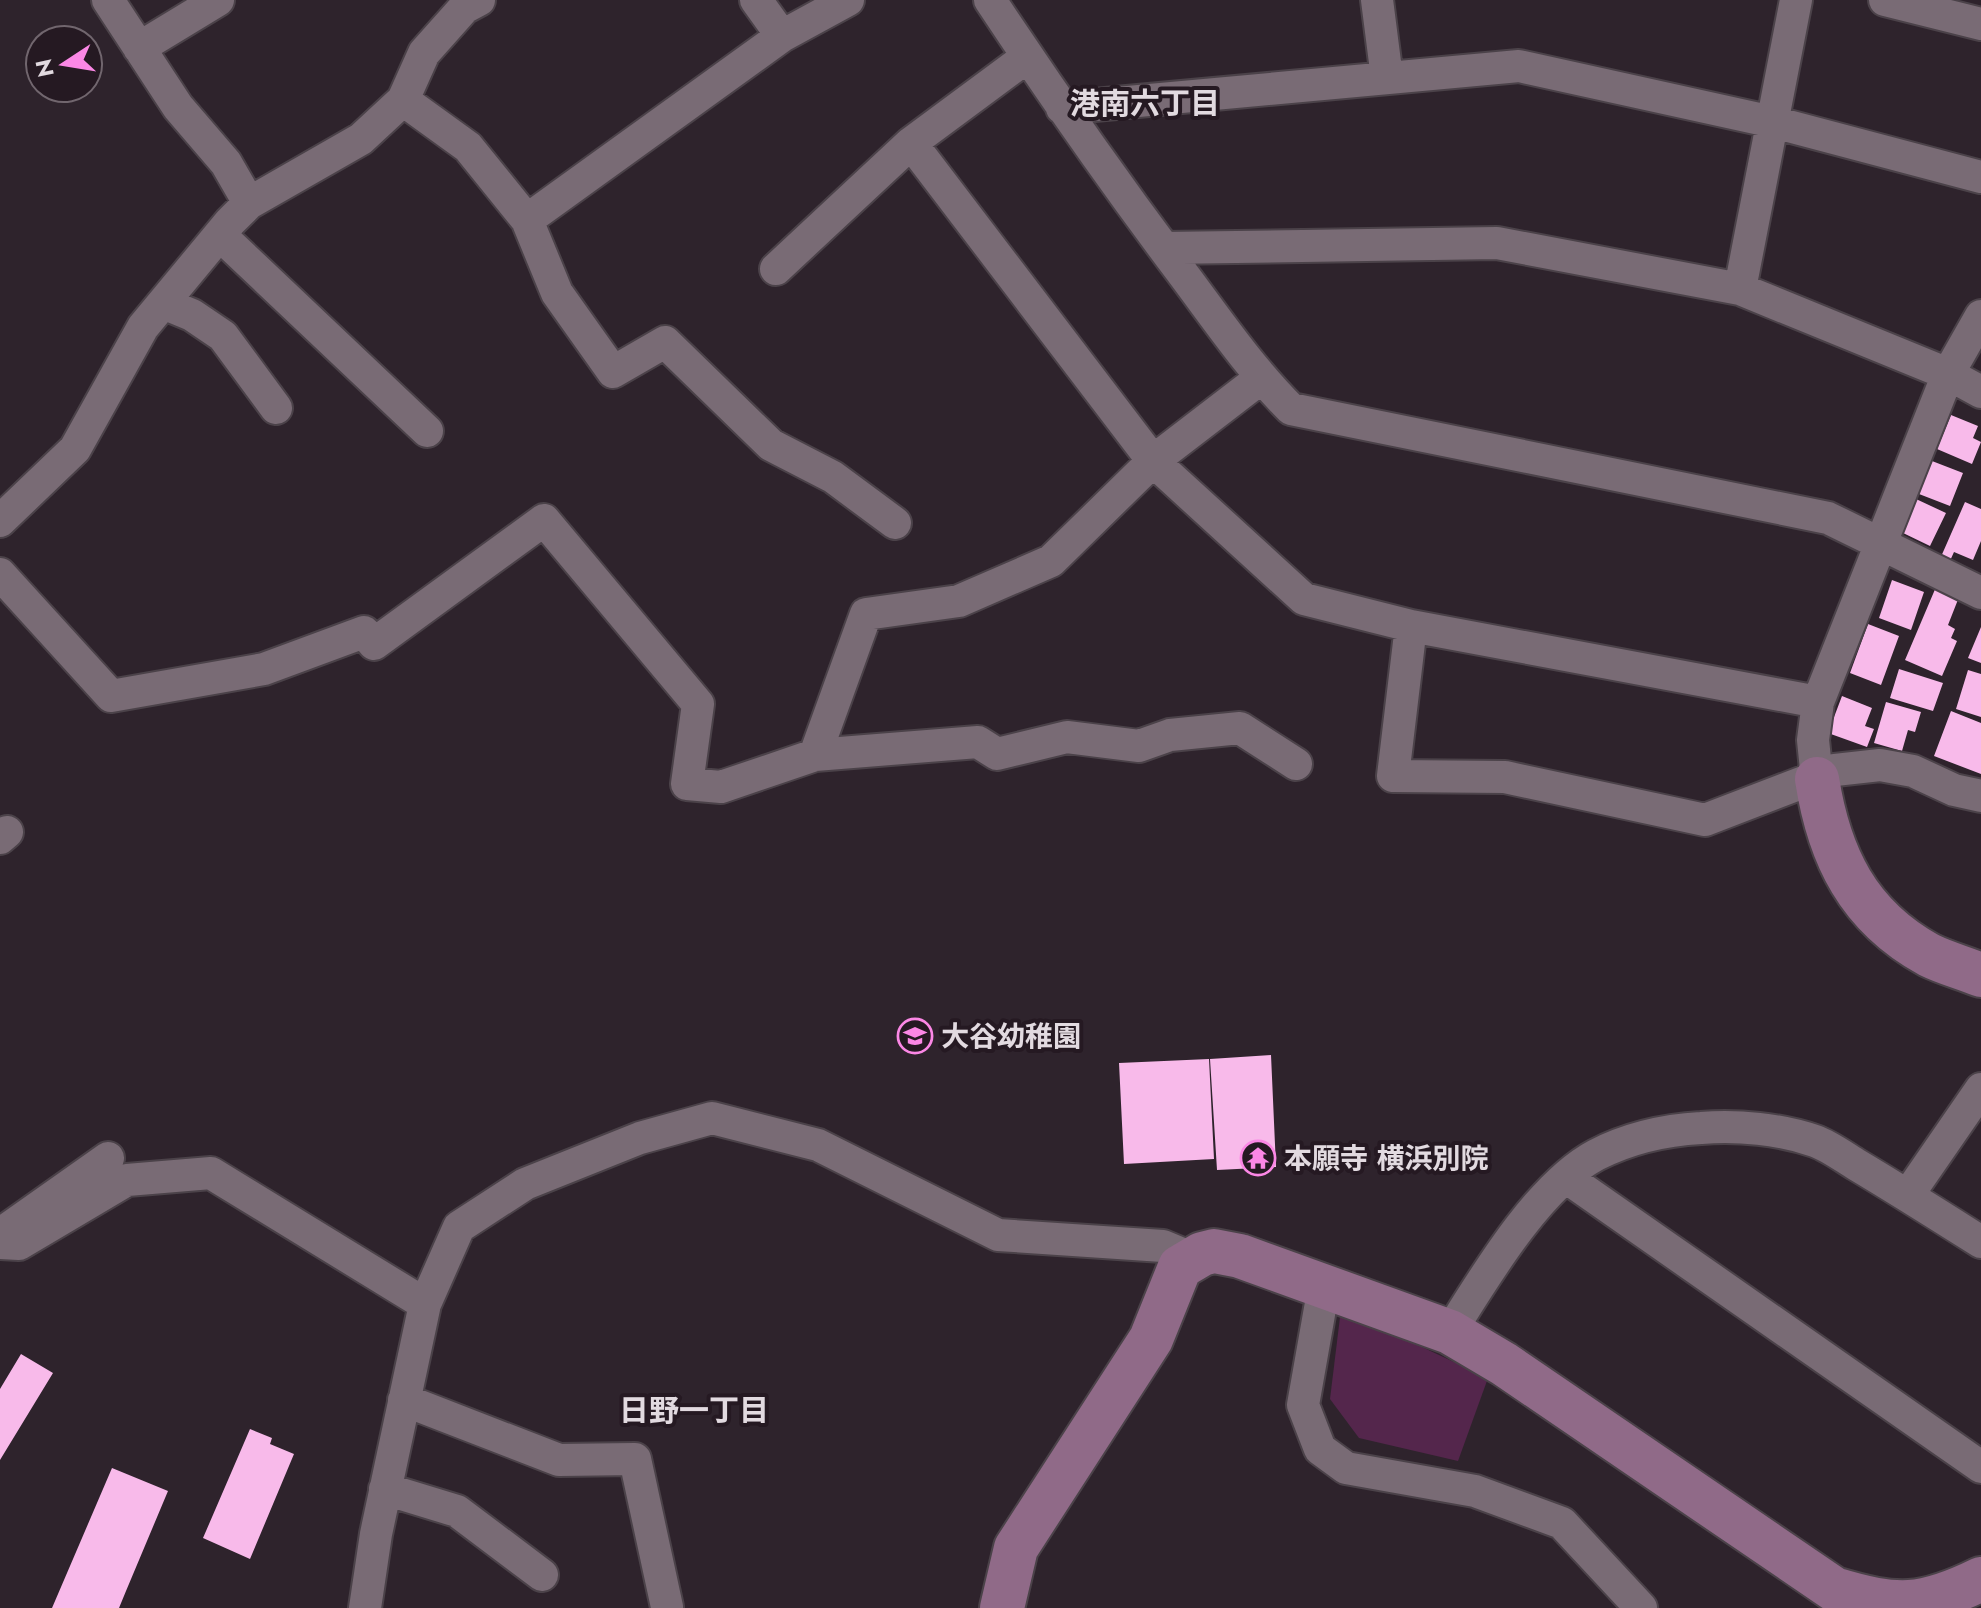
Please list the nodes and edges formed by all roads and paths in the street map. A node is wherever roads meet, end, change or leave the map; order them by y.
1 (108, 0) edge
2 (218, 0) edge
3 (479, 0) edge
4 (756, 0) edge
5 (848, 0) edge
6 (990, 0) edge
7 (1377, 0) edge
8 (1796, 0) edge
9 (1885, 0) edge
10 (1981, 24) edge
11 (782, 36) junction
12 (139, 48) junction
13 (1027, 57) junction
14 (1387, 78) junction
15 (403, 100) junction
16 (1062, 108) junction
17 (1773, 122) junction
18 (911, 143) junction
19 (1981, 177) edge
20 (249, 203) junction
21 (527, 220) junction
22 (220, 235) junction
23 (1164, 248) junction
24 (776, 269) dead end
25 (1740, 289) junction
26 (163, 303) junction
27 (1981, 316) edge
28 (1948, 374) junction
29 (1261, 378) junction
30 (1981, 392) edge
31 (276, 408) dead end
32 (427, 431) dead end
33 (1153, 461) junction
34 (0, 521) edge
35 (895, 523) dead end
36 (1879, 544) junction
37 (0, 574) edge
38 (1981, 593) edge
39 (1411, 626) junction
40 (1818, 702) junction
41 (815, 755) junction
42 (1296, 764) dead end
43 (1817, 779) junction
44 (1981, 796) edge
45 (1981, 975) edge
46 (1981, 1089) edge
47 (108, 1158) dead end
48 (1567, 1178) junction
49 (1908, 1195) junction
50 (0, 1234) edge
51 (1981, 1242) edge
52 (0, 1243) edge
53 (1194, 1259) junction
54 (1324, 1286) junction
55 (425, 1304) junction
56 (1450, 1332) junction
57 (404, 1400) junction
58 (1981, 1467) edge
59 (385, 1489) junction
60 (542, 1575) dead end
61 (1981, 1579) edge
62 (667, 1607) edge
63 (365, 1608) edge
64 (1002, 1608) edge
65 (1641, 1608) edge

1 - 12 street
2 - 12 street
3 - 15 street
4 - 11 street
5 - 11 street
6 - 13 street
7 - 14 street
8 - 17 street
9 - 10 street
11 - 21 street
12 - 20 street
13 - 16 street
13 - 18 street
14 - 16 street
14 - 17 street
15 - 20 street
15 - 21 street
16 - 23 street
17 - 19 street
17 - 25 street
18 - 24 street
18 - 33 street
20 - 22 street
21 - 35 street
22 - 26 street
22 - 32 street
23 - 25 street
23 - 29 street
25 - 28 street
26 - 31 street
26 - 34 street
27 - 28 street
28 - 30 street
28 - 36 street
29 - 33 street
29 - 36 street
33 - 39 street
33 - 41 street
36 - 38 street
36 - 40 street
37 - 41 street
39 - 40 street
39 - 43 street
40 - 43 street
41 - 42 street
43 - 44 street
43 - 45 street
46 - 49 street
47 - 50 street
48 - 49 street
48 - 56 street
48 - 58 street
49 - 51 street
52 - 55 street
53 - 54 street
53 - 55 street
53 - 64 street
54 - 56 street
54 - 65 street
55 - 57 street
56 - 61 street
57 - 59 street
57 - 62 street
59 - 60 street
59 - 63 street

